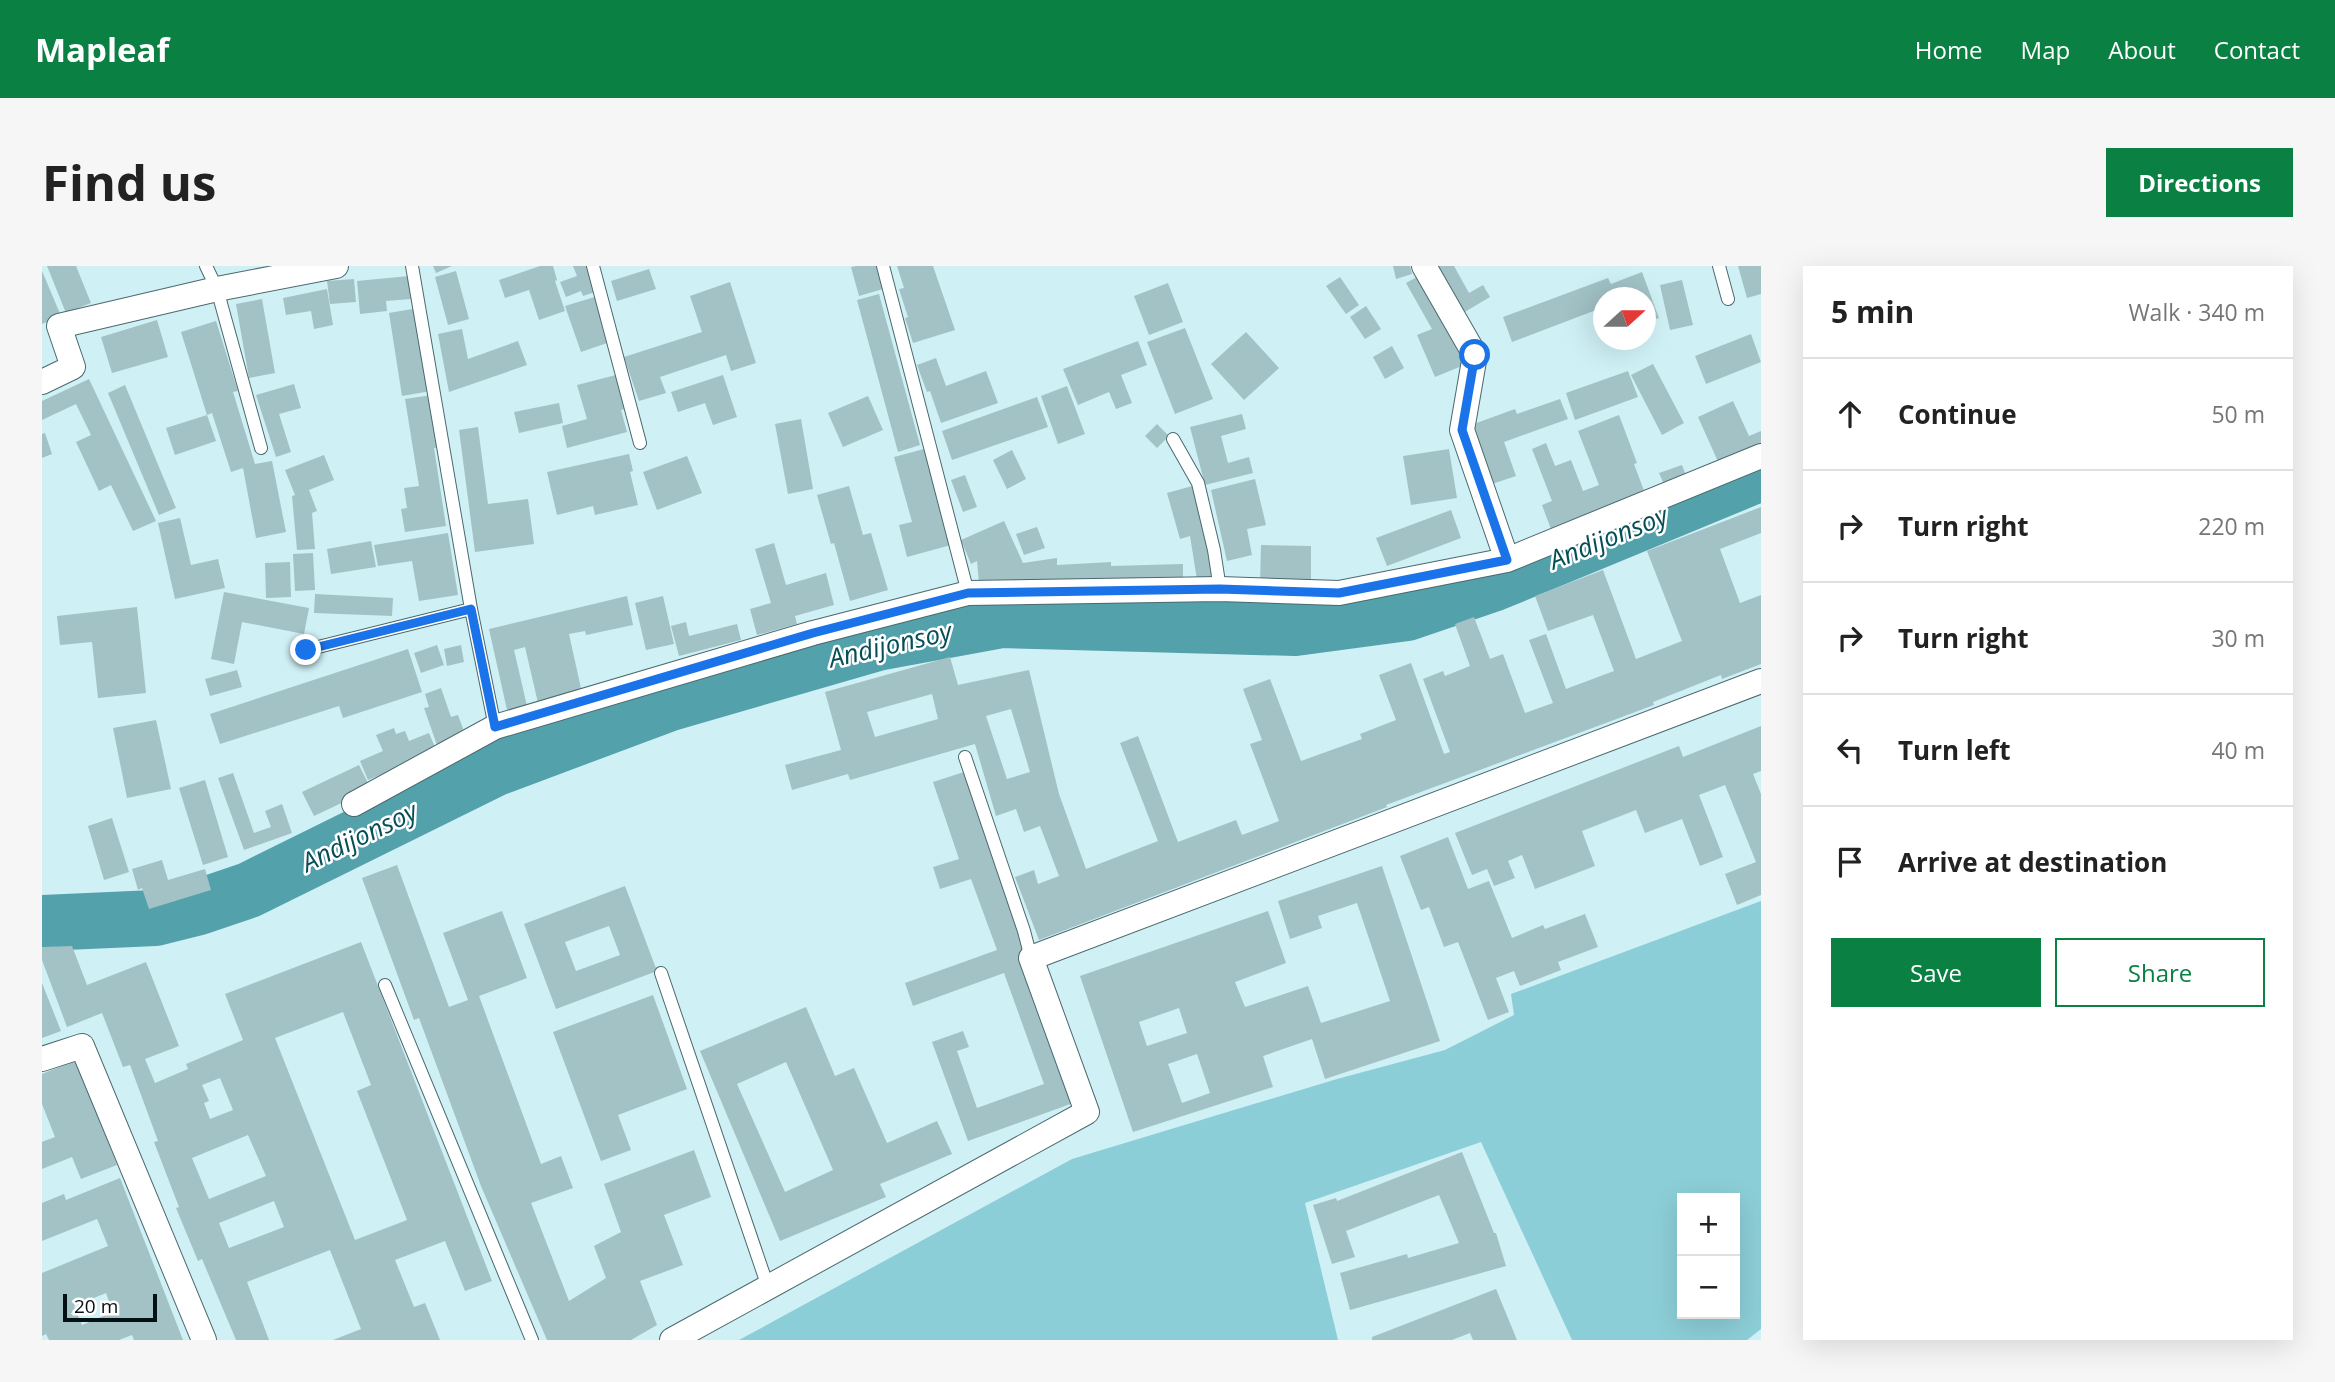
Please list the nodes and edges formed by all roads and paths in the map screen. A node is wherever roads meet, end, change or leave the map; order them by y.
1 (206, 266) edge
2 (336, 266) edge
3 (412, 266) edge
4 (593, 266) edge
5 (883, 266) edge
6 (1424, 266) edge
7 (1718, 266) edge
8 (217, 289) junction
9 (1728, 299) dead end
10 (42, 382) edge
11 (1172, 439) dead end
12 (640, 443) dead end
13 (261, 448) dead end
14 (1761, 456) edge
15 (1507, 560) junction
16 (1220, 589) junction
17 (968, 593) junction
18 (471, 609) junction
19 (306, 650) dead end
20 (1761, 681) edge
21 (495, 727) junction
22 (965, 757) dead end
23 (354, 804) dead end
24 (1031, 958) junction
25 (661, 973) dead end
26 (385, 985) dead end
27 (42, 1059) edge
28 (768, 1287) junction
29 (204, 1340) edge
30 (532, 1340) edge
31 (673, 1340) edge

1 - 8 lane
2 - 8 street
3 - 18 lane
4 - 12 lane
5 - 17 lane
6 - 15 street
7 - 9 lane
8 - 10 street
8 - 13 lane
11 - 16 lane
14 - 15 street
15 - 16 street
16 - 17 street
17 - 21 street
18 - 19 lane
18 - 21 lane
20 - 24 street
21 - 23 street
22 - 24 lane
24 - 28 street
25 - 28 lane
26 - 30 lane
27 - 29 street
28 - 31 street

